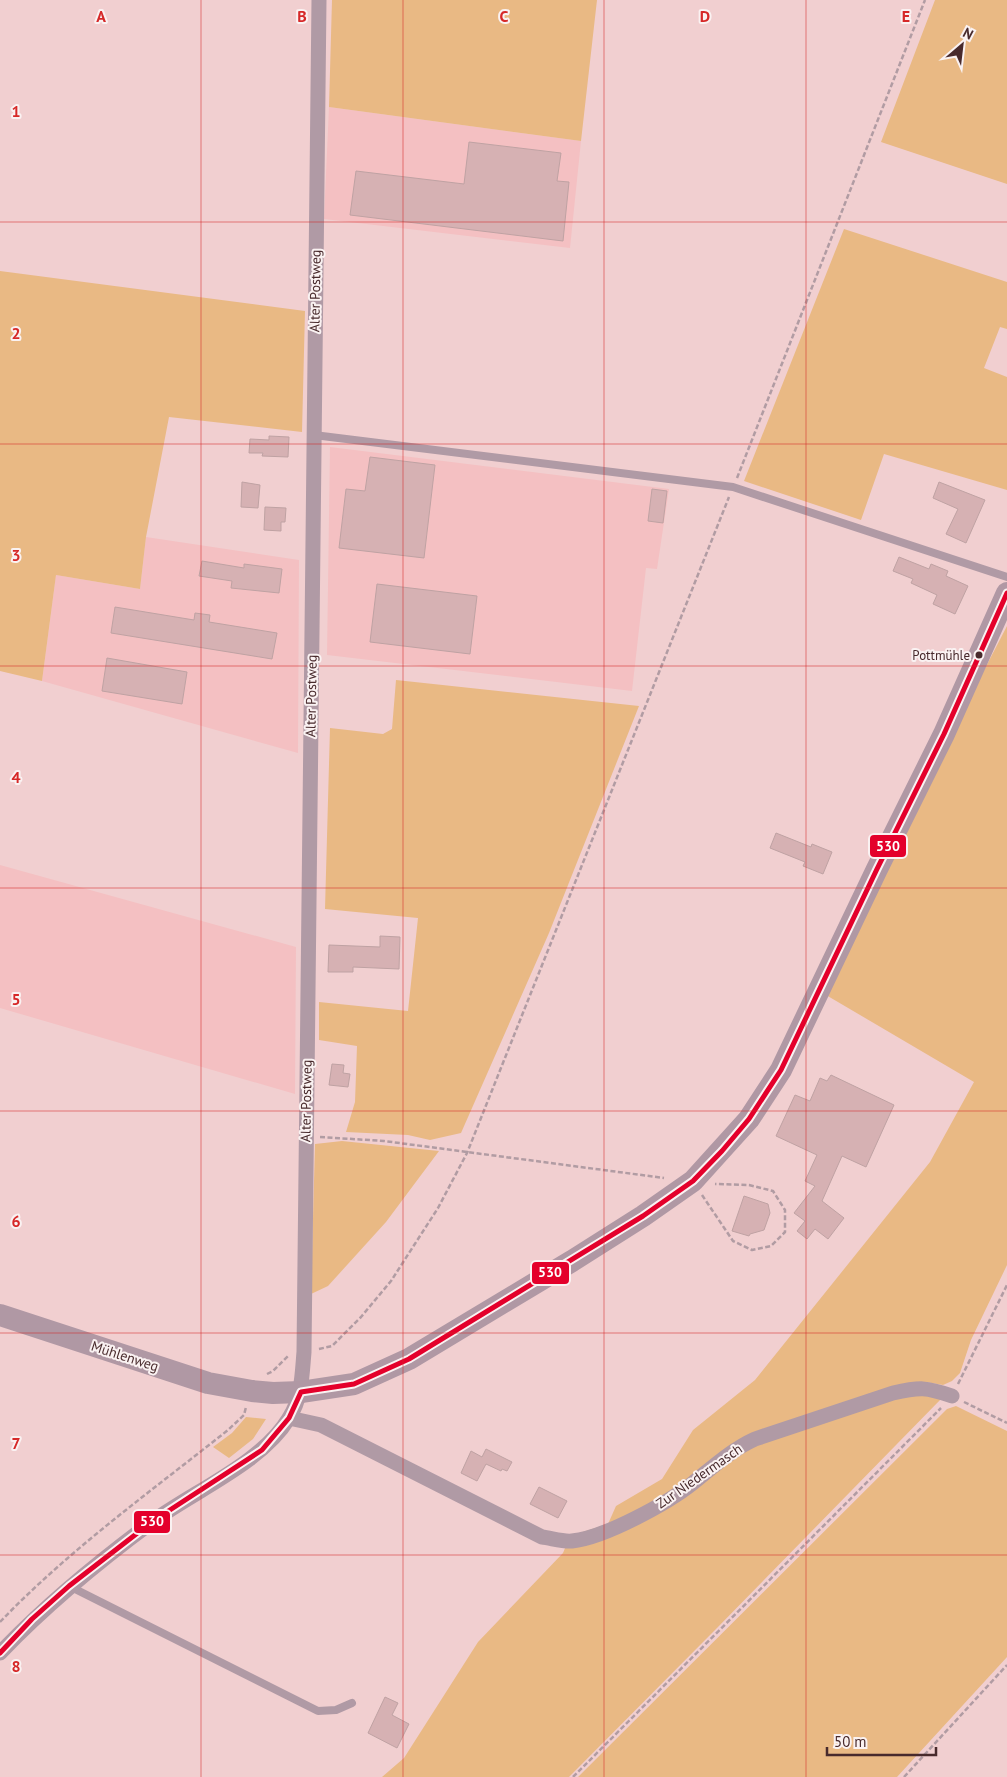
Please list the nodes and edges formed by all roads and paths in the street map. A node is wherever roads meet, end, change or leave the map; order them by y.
1 (319, 0) edge
2 (925, 0) edge
3 (314, 435) junction
4 (733, 487) junction
5 (1007, 577) edge
6 (1007, 593) edge
7 (306, 1136) junction
8 (467, 1153) junction
9 (664, 1178) dead end
10 (693, 1182) junction
11 (1007, 1285) edge
12 (0, 1315) edge
13 (304, 1352) junction
14 (252, 1391) junction
15 (301, 1392) junction
16 (952, 1396) junction
17 (289, 1418) junction
18 (1007, 1424) edge
19 (69, 1586) junction
20 (0, 1622) edge
21 (0, 1653) edge
22 (1007, 1665) edge
23 (352, 1703) dead end
24 (573, 1777) edge
25 (904, 1777) edge

1 - 3 street, Alter Postweg
2 - 4 path
3 - 4 lane
3 - 7 street, Alter Postweg
4 - 5 lane
4 - 8 path
6 - 10 street, Mühlenweg
7 - 8 path
7 - 13 street, Alter Postweg
8 - 9 path
8 - 13 path
10 - 10 path
10 - 15 street, Mühlenweg
11 - 16 path
12 - 14 street, Mühlenweg
13 - 14 path
13 - 15 street, Alter Postweg
14 - 15 street, Mühlenweg
14 - 20 path
15 - 17 street
16 - 17 street, Zur Niedermasch
16 - 18 path
16 - 24 path
17 - 19 street
19 - 21 street
19 - 23 lane
22 - 25 path

